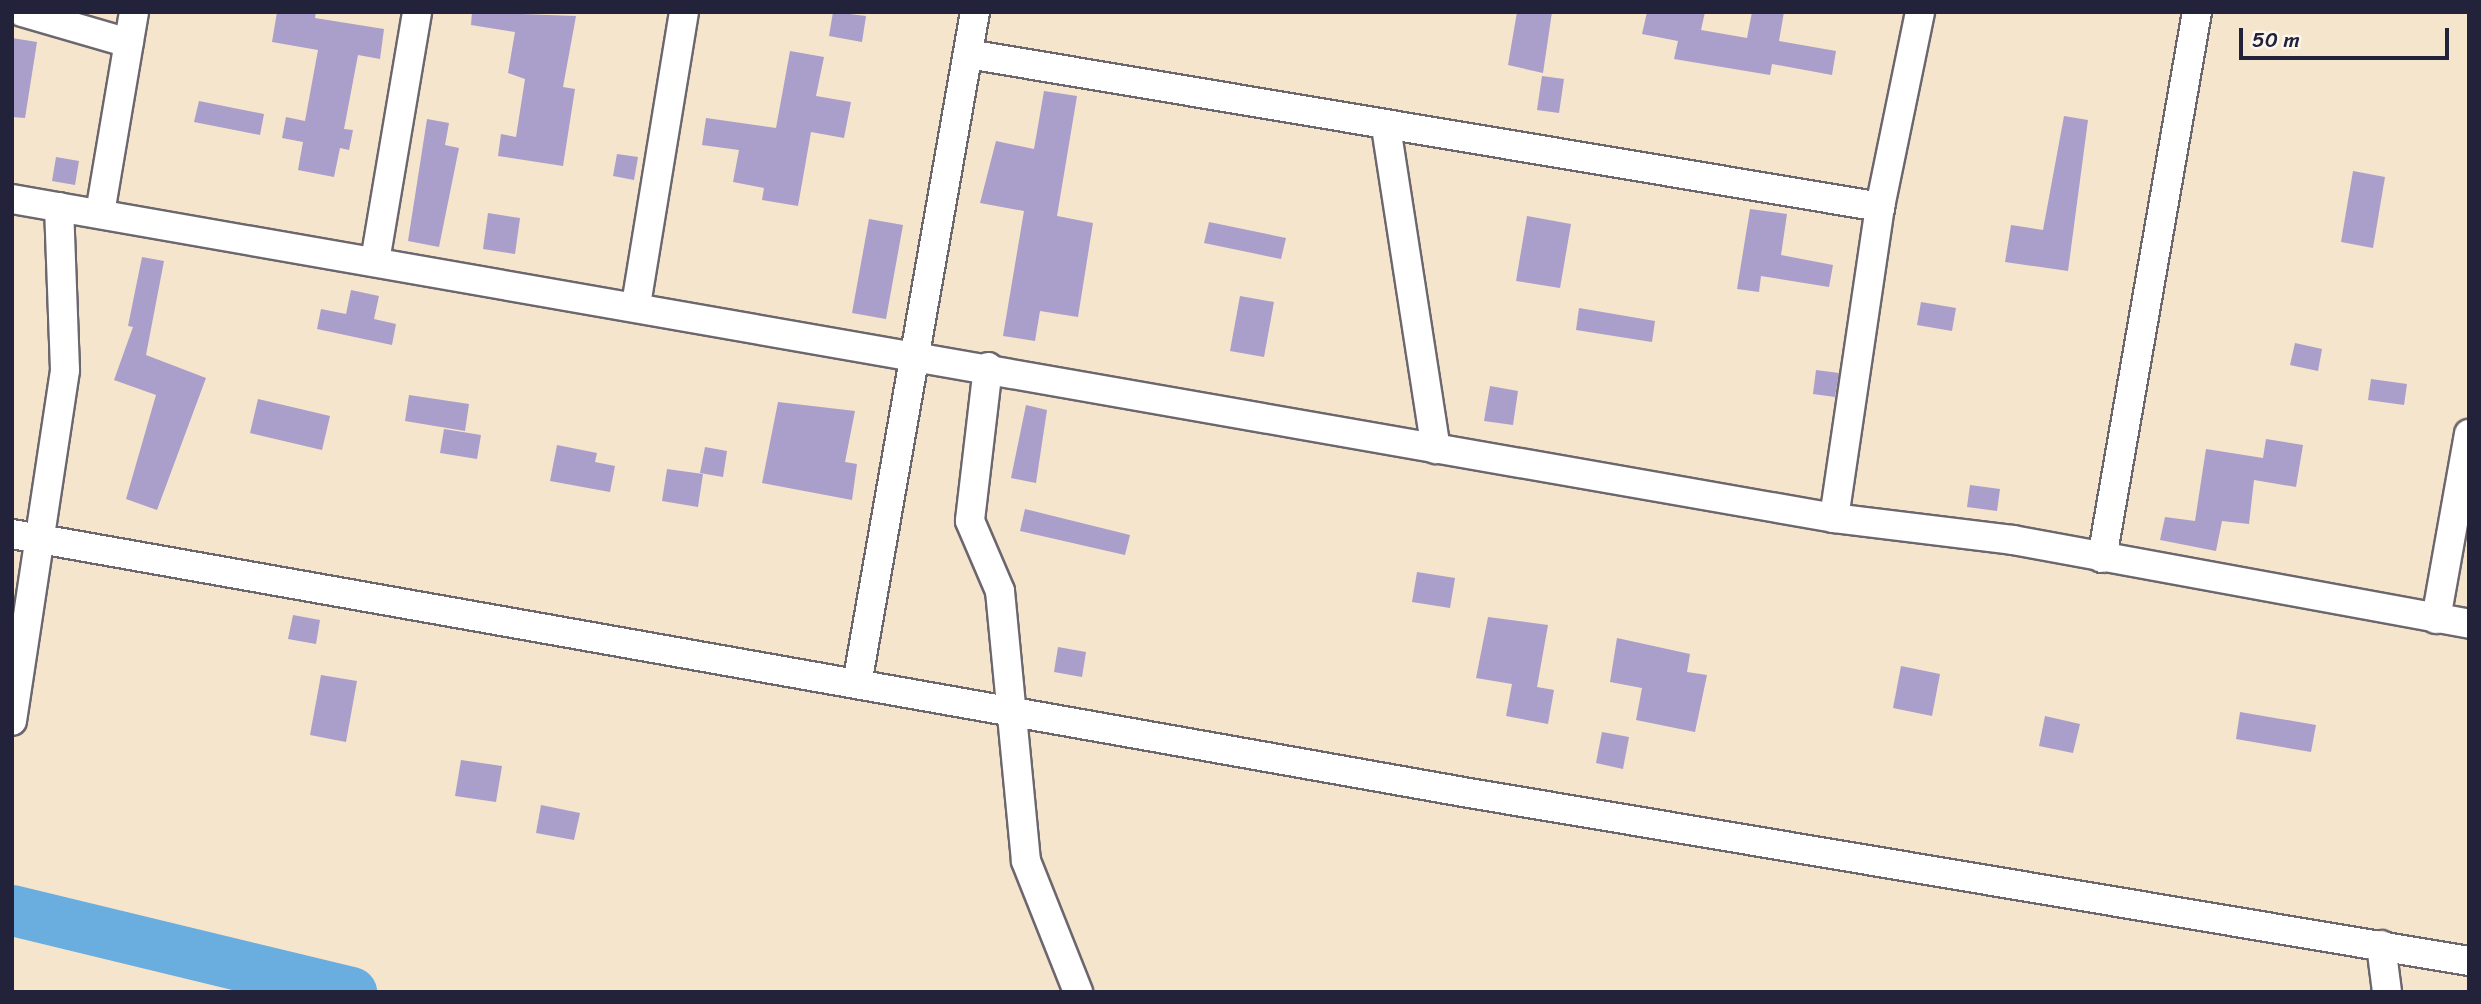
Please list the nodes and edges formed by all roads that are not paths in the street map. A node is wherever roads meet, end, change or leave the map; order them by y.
1 (22, 12) edge
2 (134, 12) edge
3 (417, 12) edge
4 (684, 12) edge
5 (975, 12) edge
6 (1920, 12) edge
7 (2197, 12) edge
8 (128, 43) junction
9 (968, 54) junction
10 (1386, 127) junction
11 (12, 199) edge
12 (59, 207) junction
13 (1880, 207) junction
14 (100, 213) junction
15 (376, 261) junction
16 (636, 305) junction
17 (914, 354) junction
18 (988, 367) junction
19 (2469, 434) edge
20 (1436, 449) junction
21 (1834, 518) junction
22 (12, 534) edge
23 (42, 539) junction
24 (2102, 558) junction
25 (2436, 619) junction
26 (2469, 624) edge
27 (857, 684) junction
28 (1010, 712) junction
29 (12, 721) edge
30 (2381, 945) junction
31 (2469, 961) edge
32 (1078, 992) edge
33 (2387, 992) edge

1 - 8 street
2 - 8 street
3 - 15 street
4 - 16 street
5 - 9 street
6 - 13 street
7 - 24 street
8 - 14 street
9 - 10 street
9 - 17 street
10 - 13 street
10 - 20 street
11 - 12 street
12 - 14 street
12 - 23 street
13 - 21 street
14 - 15 street
15 - 16 street
16 - 17 street
17 - 18 street
17 - 27 street
18 - 20 street
18 - 28 street
19 - 25 street
20 - 21 street
21 - 24 street
22 - 23 street
23 - 27 street
23 - 29 street
24 - 25 street
25 - 26 street
27 - 28 street
28 - 30 street
28 - 32 street
30 - 31 street
30 - 33 street

